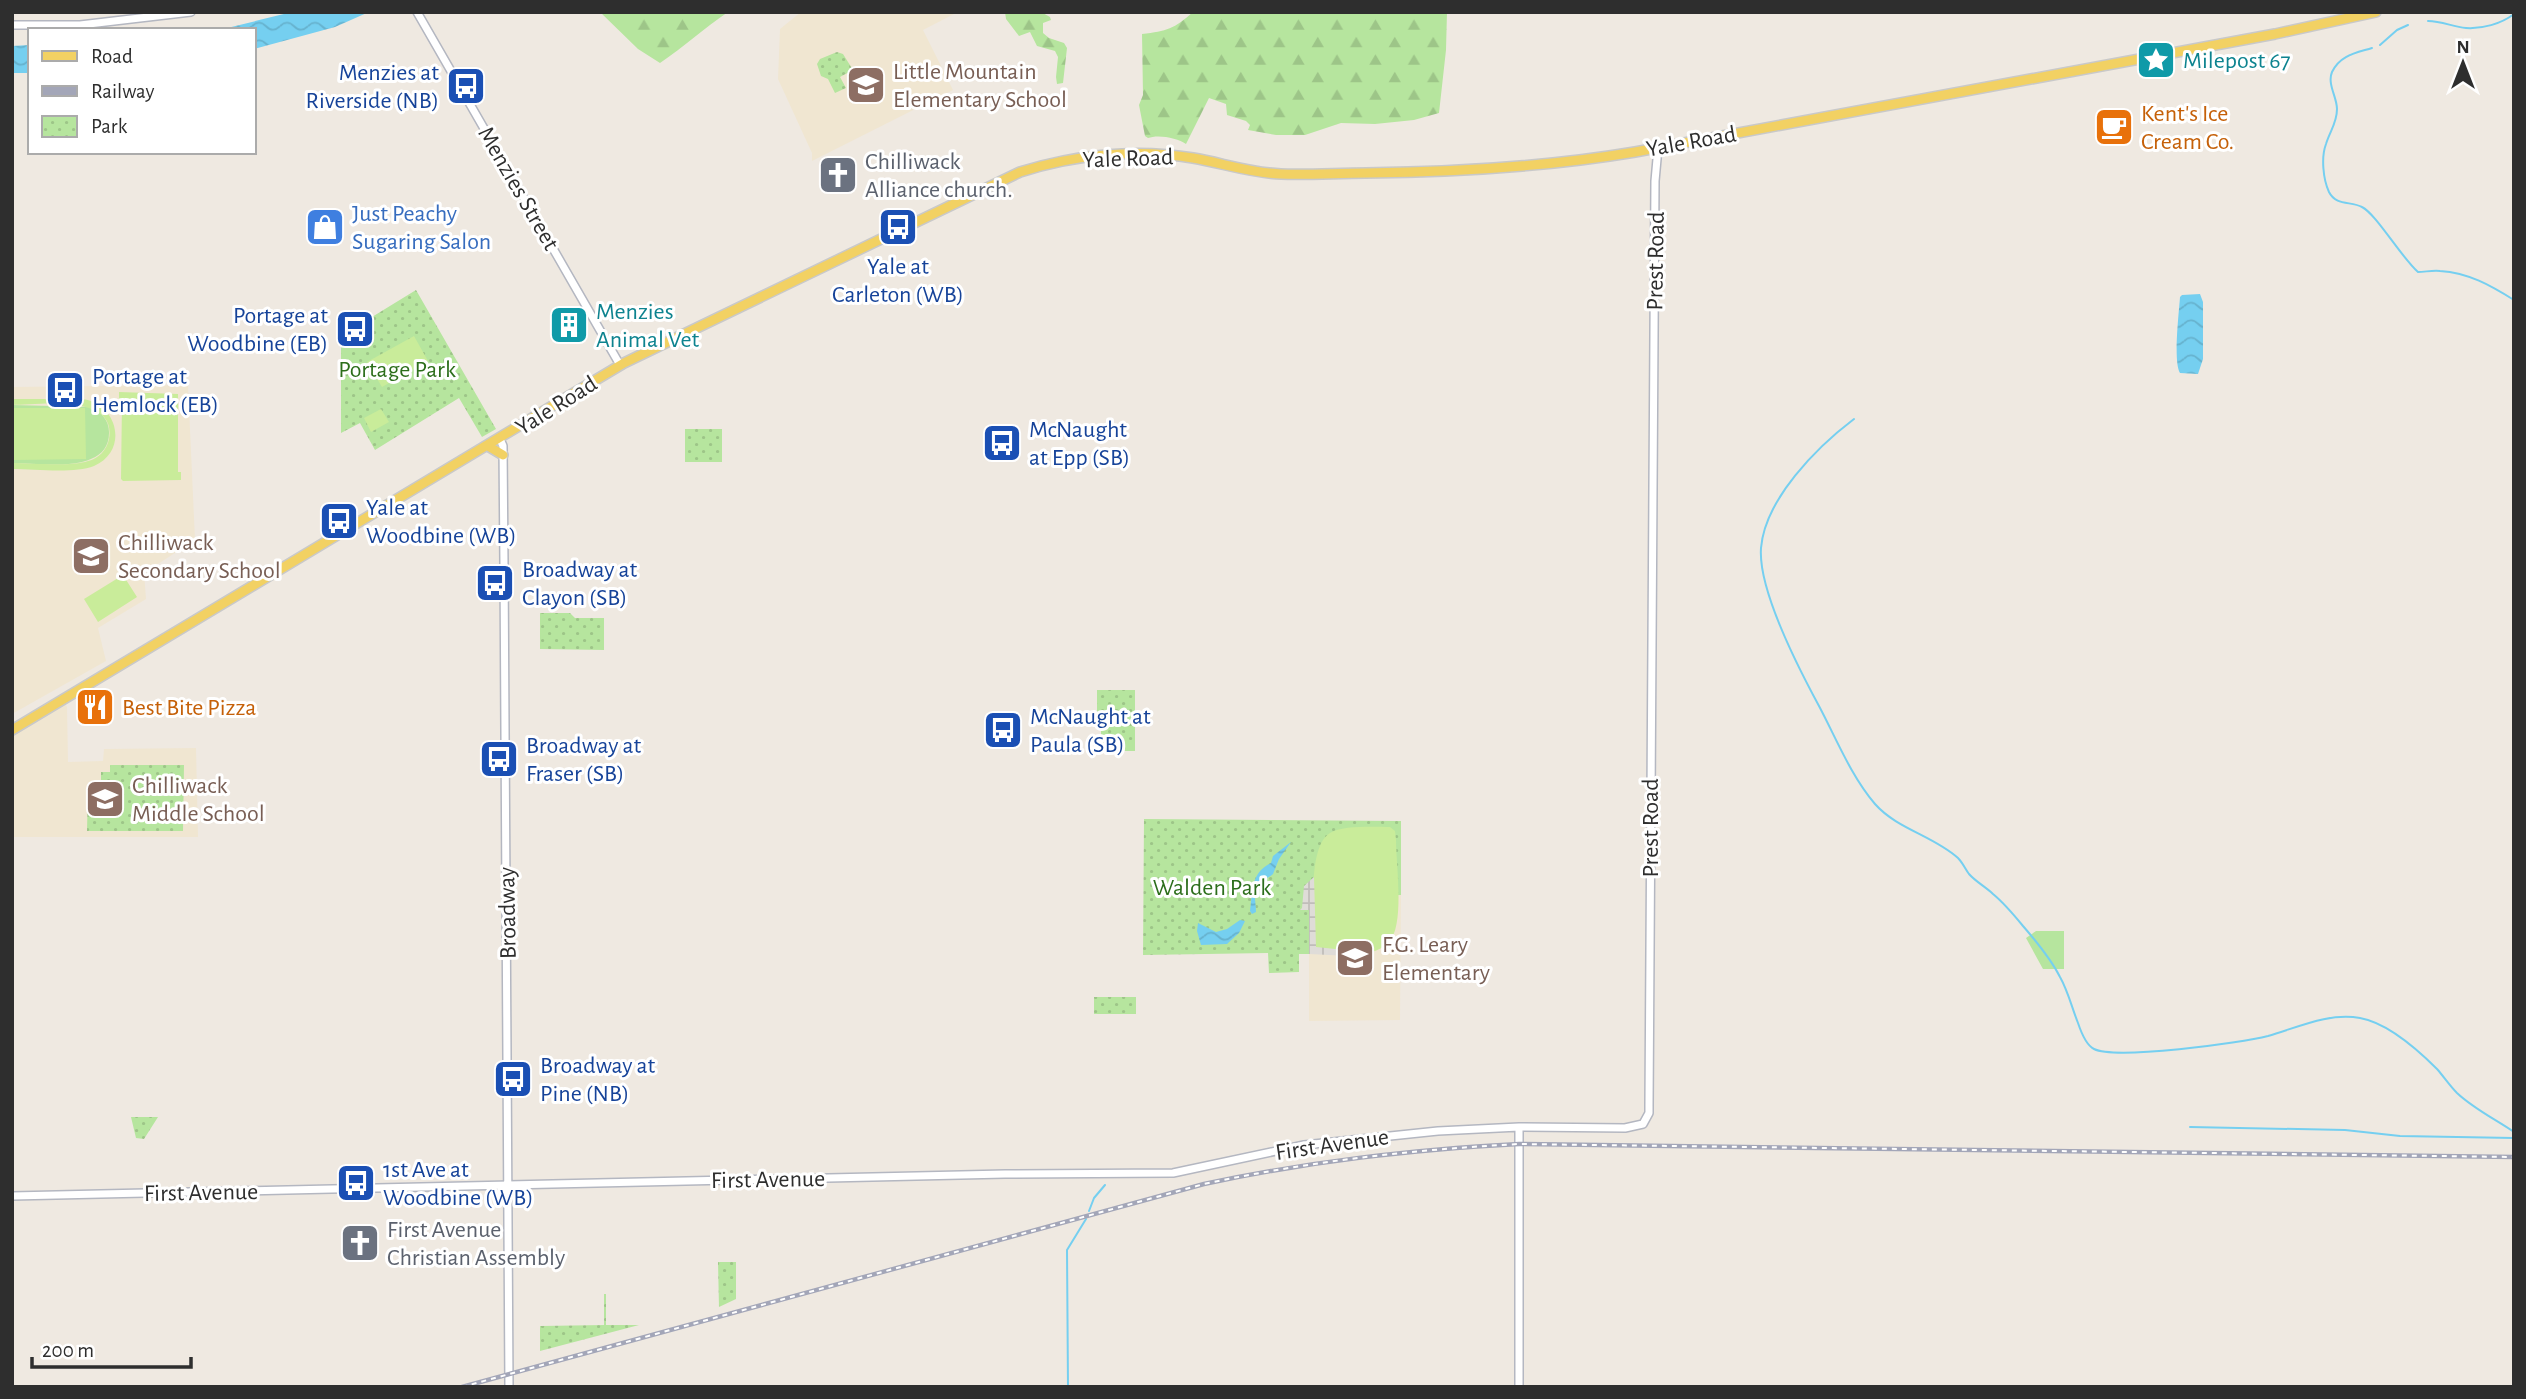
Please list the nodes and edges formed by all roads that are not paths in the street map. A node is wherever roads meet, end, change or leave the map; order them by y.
1 (191, 12) edge
2 (2376, 12) edge
3 (418, 14) edge
4 (12, 25) edge
5 (1658, 148) junction
6 (620, 365) junction
7 (500, 439) junction
8 (488, 446) junction
9 (503, 455) junction
10 (12, 730) edge
11 (1519, 1127) junction
12 (509, 1185) junction
13 (12, 1196) edge
14 (509, 1387) edge
15 (1518, 1387) edge

1 - 4 street
2 - 5 main road, Yale Road
3 - 6 street, Menzies Street
5 - 6 main road, Yale Road
5 - 11 street, Prest Road
6 - 7 main road, Yale Road
7 - 8 main road, Yale Road
7 - 9 street, Broadway
8 - 9 main road
8 - 10 main road, Yale Road
9 - 12 street, Broadway
11 - 12 street, First Avenue
11 - 15 street
12 - 13 street, First Avenue
12 - 14 street, Broadway

